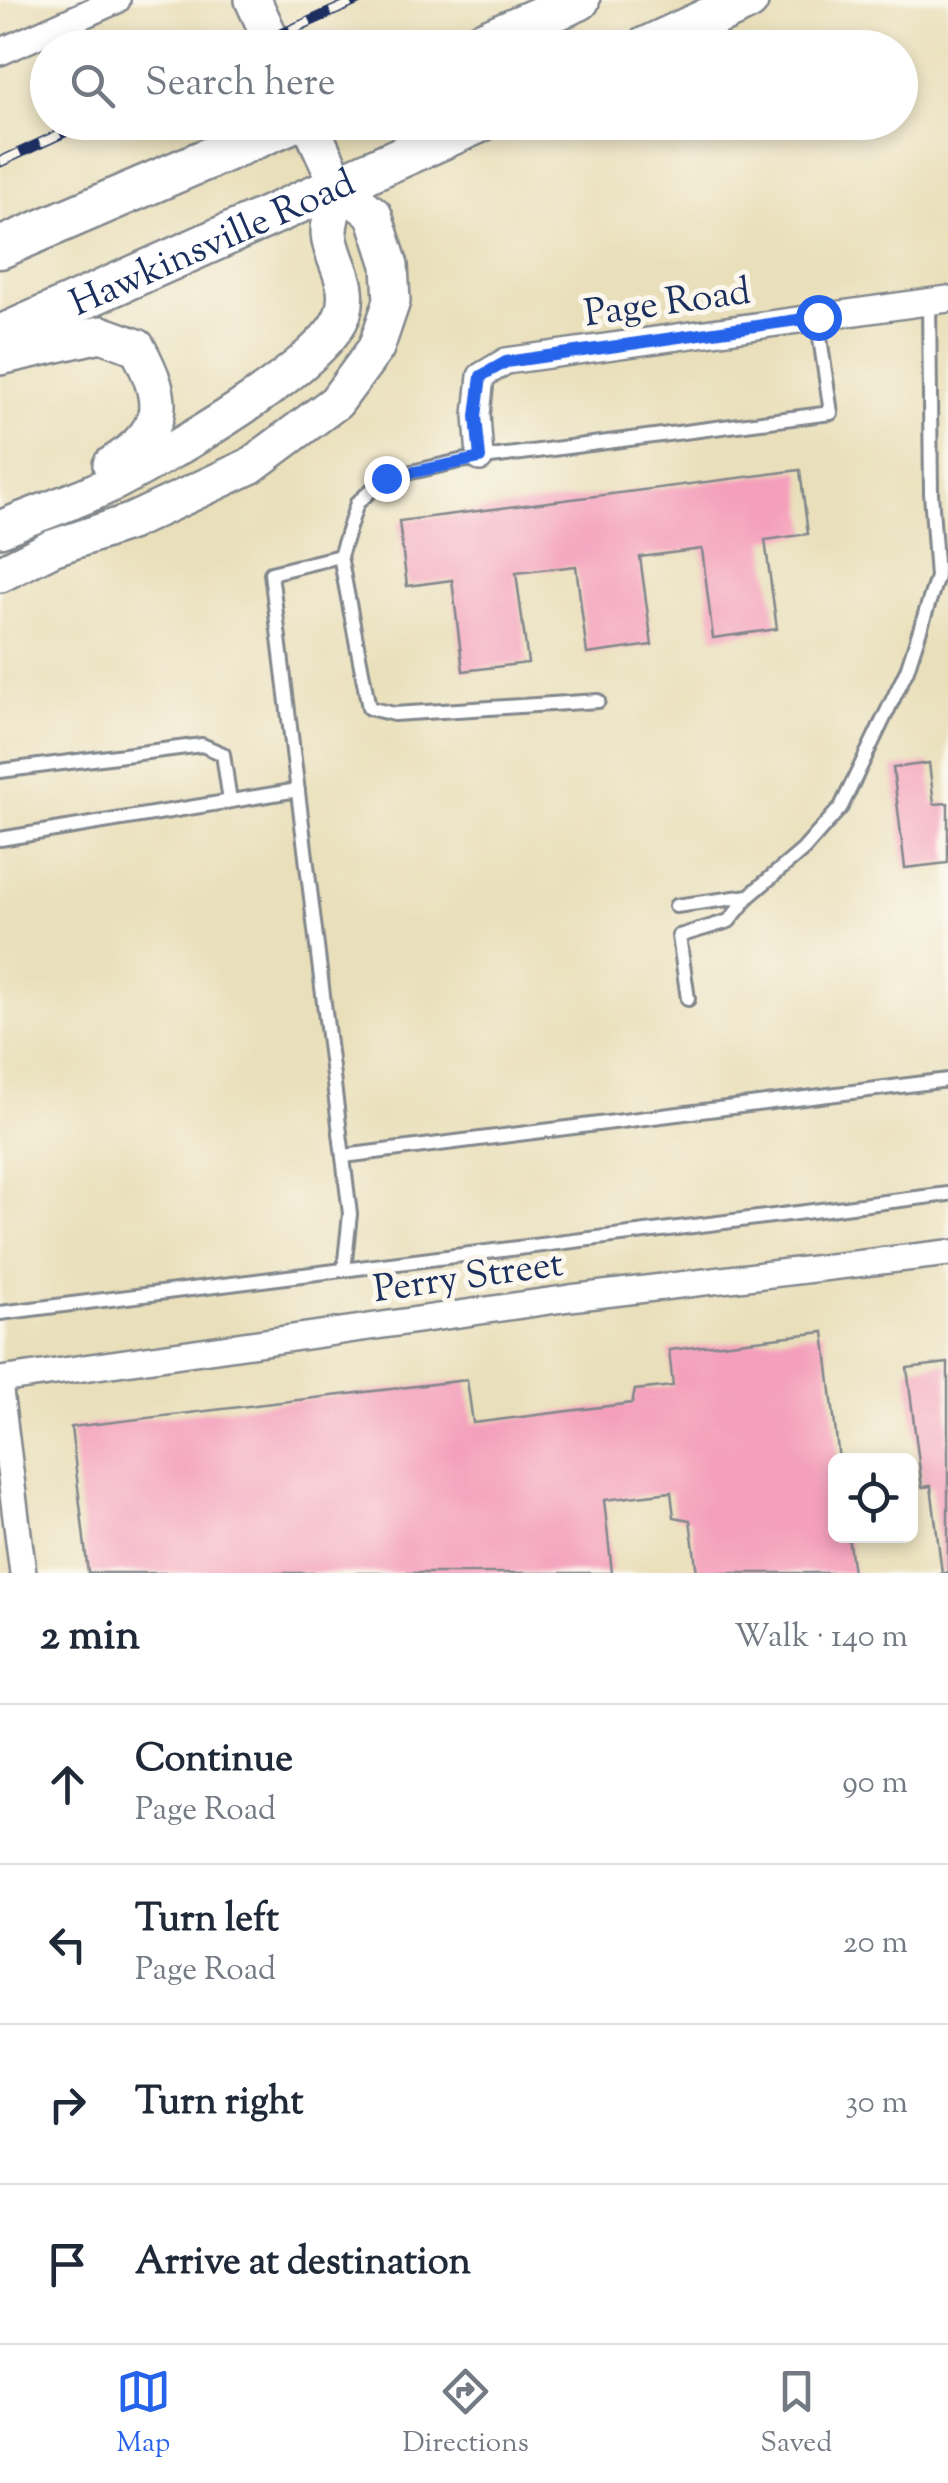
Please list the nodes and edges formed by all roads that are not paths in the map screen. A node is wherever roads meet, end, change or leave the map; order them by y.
1 (116, 0) edge
2 (253, 0) edge
3 (579, 0) edge
4 (748, 0) edge
5 (49, 30) edge
6 (266, 30) edge
7 (510, 30) edge
8 (683, 30) edge
9 (30, 39) edge
10 (0, 52) edge
11 (251, 140) edge
12 (317, 140) edge
13 (441, 140) edge
14 (339, 187) junction
15 (0, 248) edge
16 (939, 300) edge
17 (818, 317) junction
18 (0, 336) edge
19 (0, 357) edge
20 (480, 458) junction
21 (15, 522) edge
22 (340, 556) junction
23 (0, 574) edge
24 (598, 701) dead end
25 (0, 771) edge
26 (298, 790) junction
27 (230, 802) junction
28 (0, 839) edge
29 (749, 896) junction
30 (676, 906) dead end
31 (688, 999) dead end
32 (948, 1080) edge
33 (344, 1156) junction
34 (948, 1194) edge
35 (948, 1254) edge
36 (344, 1270) junction
37 (0, 1313) edge
38 (0, 1380) edge
39 (0, 1392) edge
40 (24, 1573) edge

1 - 5 street
2 - 6 street
3 - 7 main road
4 - 8 main road
9 - 10 street
11 - 15 main road, Hawkinsville Road
12 - 14 street
13 - 14 main road, Hawkinsville Road
14 - 18 main road, Hawkinsville Road
14 - 21 street
14 - 23 street
16 - 17 street, Page Road
16 - 29 lane
17 - 20 street, Page Road
17 - 20 lane
19 - 21 street
20 - 22 lane
22 - 24 lane
22 - 26 lane
25 - 27 lane
26 - 27 lane
26 - 33 lane
27 - 28 lane
29 - 30 lane
29 - 31 lane
32 - 33 lane
33 - 36 lane
34 - 36 lane
35 - 38 street, Perry Street
36 - 37 lane
39 - 40 street

